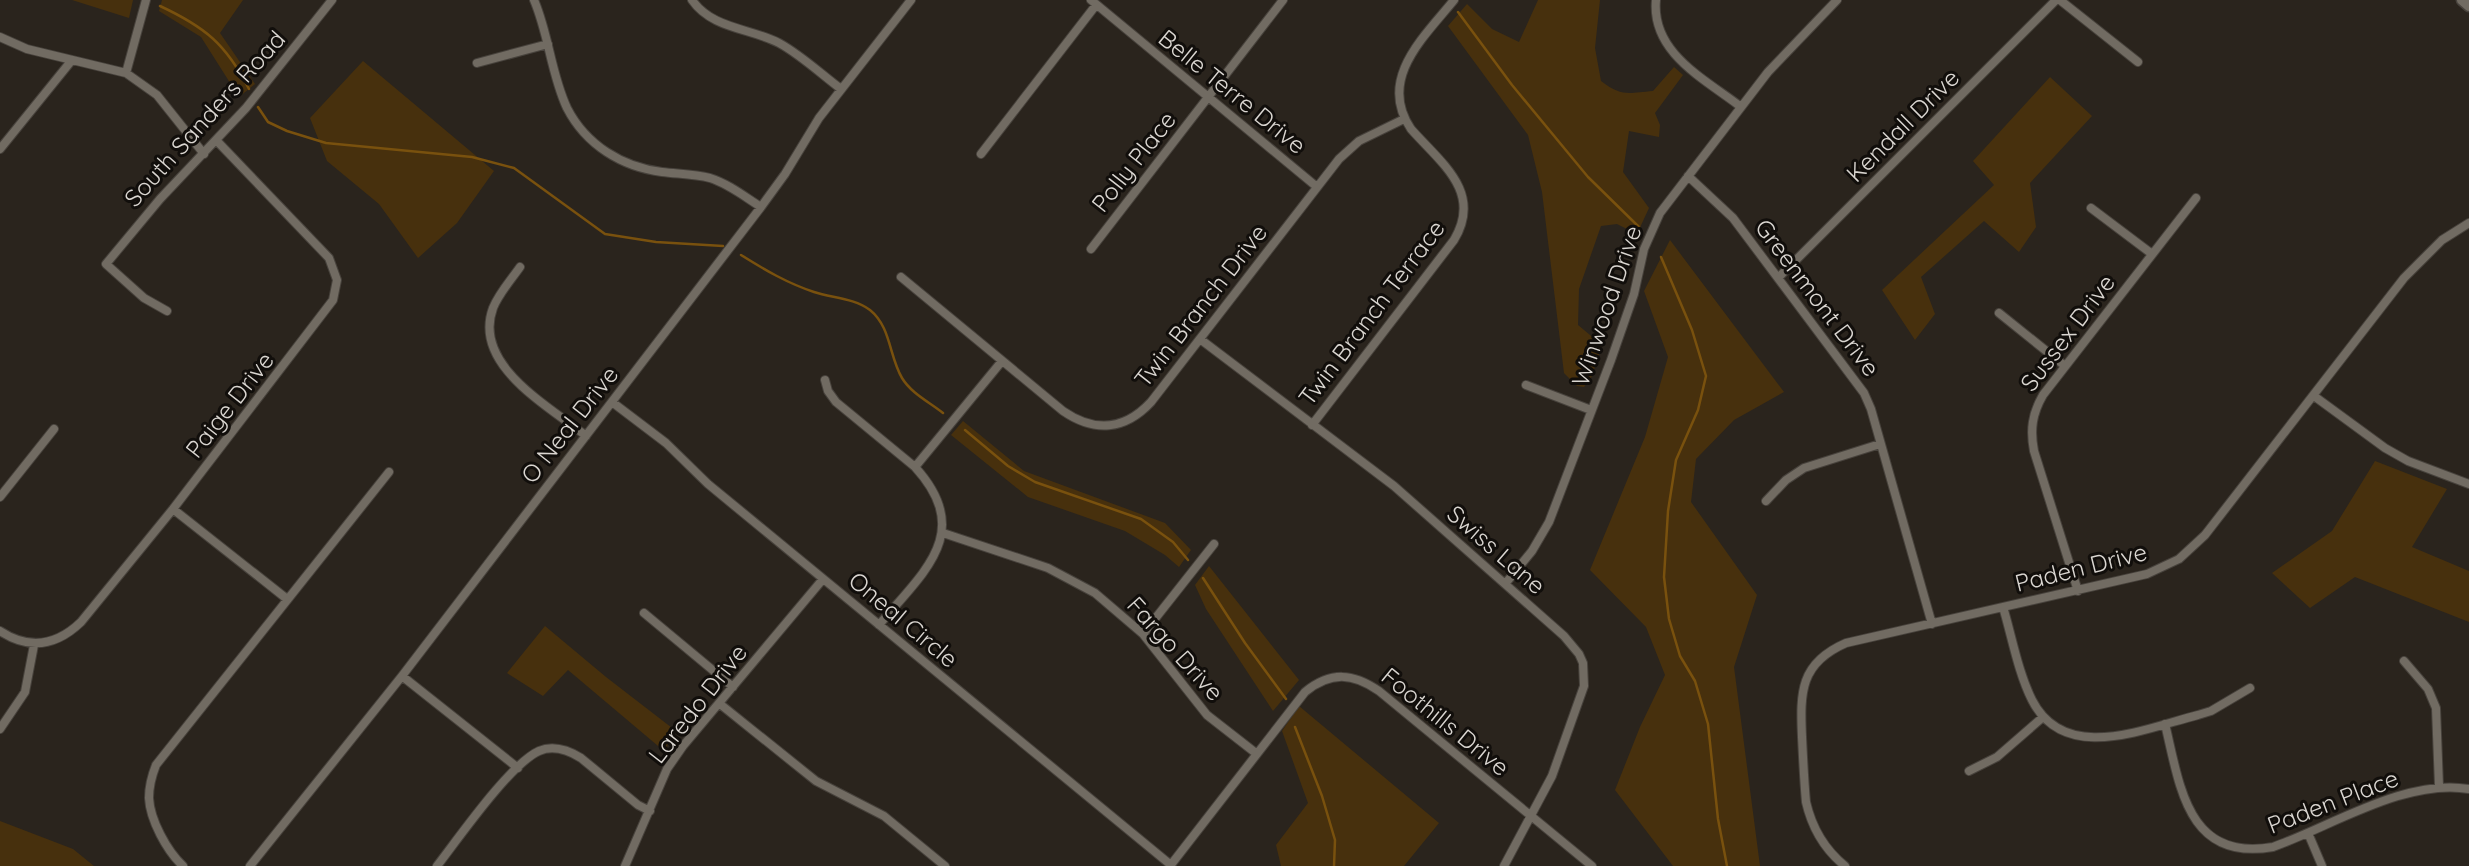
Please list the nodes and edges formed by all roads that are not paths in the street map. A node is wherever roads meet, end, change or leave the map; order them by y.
1 (146, 0) edge
2 (332, 0) edge
3 (534, 0) edge
4 (692, 0) edge
5 (911, 0) edge
6 (1283, 0) edge
7 (1454, 0) edge
8 (1656, 0) edge
9 (1837, 0) edge
10 (2058, 0) edge
11 (2462, 0) edge
12 (1094, 2) edge
13 (2469, 6) edge
14 (0, 37) edge
15 (548, 44) junction
16 (72, 60) junction
17 (2138, 62) dead end
18 (477, 64) dead end
19 (126, 73) junction
20 (841, 89) junction
21 (1208, 98) junction
22 (1741, 107) junction
23 (1404, 119) junction
24 (216, 141) junction
25 (0, 149) edge
26 (204, 154) junction
27 (981, 154) dead end
28 (1688, 176) junction
29 (1317, 187) junction
30 (2196, 198) dead end
31 (761, 207) junction
32 (2091, 208) dead end
33 (2469, 223) edge
34 (1091, 249) dead end
35 (2152, 254) junction
36 (520, 267) dead end
37 (901, 277) dead end
38 (1778, 278) junction
39 (167, 311) dead end
40 (1998, 313) dead end
41 (1200, 340) junction
42 (1002, 361) junction
43 (2065, 366) junction
44 (825, 380) dead end
45 (1526, 385) dead end
46 (2314, 396) junction
47 (612, 402) junction
48 (1591, 410) junction
49 (1312, 425) junction
50 (54, 429) dead end
51 (586, 436) junction
52 (1881, 444) junction
53 (915, 467) junction
54 (389, 472) dead end
55 (2469, 484) edge
56 (0, 497) edge
57 (1766, 501) dead end
58 (173, 509) junction
59 (943, 533) junction
60 (1214, 544) dead end
61 (823, 579) junction
62 (1505, 584) junction
63 (2078, 591) junction
64 (287, 599) junction
65 (2003, 607) junction
66 (643, 613) dead end
67 (1931, 624) junction
68 (879, 625) junction
69 (0, 631) edge
70 (1143, 634) junction
71 (34, 645) junction
72 (2404, 661) dead end
73 (402, 676) junction
74 (733, 687) junction
75 (2250, 688) dead end
76 (720, 704) junction
77 (2043, 716) junction
78 (2165, 724) junction
79 (0, 729) edge
80 (1257, 754) junction
81 (518, 768) junction
82 (1969, 771) dead end
83 (2439, 786) junction
84 (2469, 789) edge
85 (650, 811) junction
86 (1531, 817) junction
87 (2308, 833) junction
88 (183, 866) edge
89 (250, 866) edge
90 (437, 866) edge
91 (625, 866) edge
92 (945, 866) edge
93 (1170, 866) edge
94 (1504, 866) edge
95 (1592, 866) edge
96 (1845, 866) edge
97 (2322, 866) edge

1 - 19 street
2 - 24 street, South Sanders Road
3 - 15 street
4 - 20 street
5 - 20 street, O Neal Drive
6 - 21 street, Polly Place
7 - 23 street
8 - 22 street
9 - 22 street, Winwood Drive
10 - 17 street
10 - 38 street, Kendall Drive
11 - 13 street
12 - 21 street, Belle Terre Drive
12 - 27 street
14 - 16 street
15 - 18 street
15 - 31 street
16 - 19 street
16 - 25 street
19 - 26 street
20 - 31 street, O Neal Drive
21 - 29 street, Belle Terre Drive
21 - 34 street, Polly Place
22 - 28 street, Winwood Drive
23 - 29 street, Twin Branch Drive
23 - 49 street, Twin Branch Terrace
24 - 26 street, South Sanders Road
24 - 58 street, Paige Drive
26 - 39 street, South Sanders Road
28 - 38 street, Greenmont Drive
28 - 48 street, Winwood Drive
29 - 41 street, Twin Branch Drive
30 - 35 street, Sussex Drive
31 - 47 street, O Neal Drive
32 - 35 street
33 - 46 street, Paden Drive
35 - 43 street, Sussex Drive
36 - 51 street
37 - 42 street, Twin Branch Drive
38 - 52 street, Greenmont Drive
40 - 43 street
41 - 42 street, Twin Branch Drive
41 - 49 street, Swiss Lane
42 - 53 street
43 - 63 street, Sussex Drive
44 - 53 street
45 - 48 street
46 - 55 street
46 - 63 street, Paden Drive
47 - 51 street, O Neal Drive
47 - 61 street, Oneal Circle
48 - 62 street, Winwood Drive
49 - 62 street, Swiss Lane
50 - 56 street
51 - 73 street, O Neal Drive
52 - 57 street
52 - 67 street, Greenmont Drive
53 - 59 street
54 - 64 street
58 - 64 street
58 - 71 street, Paige Drive
59 - 68 street
59 - 70 street, Fargo Drive
60 - 70 street
61 - 68 street, Oneal Circle
61 - 74 street, Laredo Drive
62 - 86 street, Swiss Lane
63 - 65 street, Paden Drive
64 - 88 street
65 - 67 street, Paden Drive
65 - 77 street
66 - 74 street
67 - 96 street, Paden Drive
68 - 93 street, Oneal Circle
69 - 71 street
70 - 80 street, Fargo Drive
71 - 79 street
72 - 83 street
73 - 81 street
73 - 89 street, O Neal Drive
74 - 76 street, Laredo Drive
75 - 78 street
76 - 85 street, Laredo Drive
76 - 92 street
77 - 78 street
77 - 82 street
78 - 87 street, Paden Place
80 - 86 street, Foothills Drive
80 - 93 street, Foothills Drive
81 - 85 street
81 - 90 street
83 - 84 street, Paden Place
83 - 87 street, Paden Place
85 - 91 street, Laredo Drive
86 - 94 street, Swiss Lane
86 - 95 street, Foothills Drive
87 - 97 street

